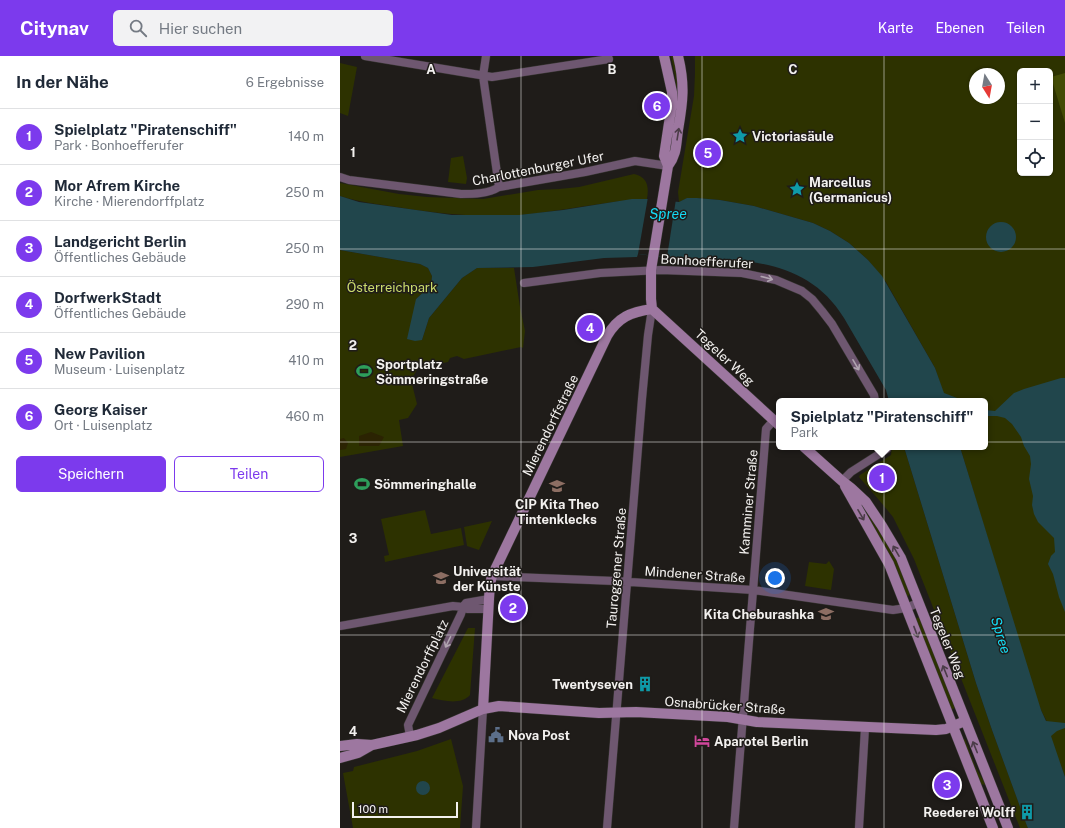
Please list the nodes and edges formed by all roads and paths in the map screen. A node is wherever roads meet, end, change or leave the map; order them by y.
1 (365, 56) edge
2 (486, 56) edge
3 (664, 56) edge
4 (678, 56) edge
5 (609, 59) dead end
6 (483, 76) junction
7 (668, 166) junction
8 (340, 177) edge
9 (499, 187) junction
10 (651, 270) junction
11 (524, 283) dead end
12 (652, 309) junction
13 (874, 398) edge
14 (776, 423) edge
15 (807, 450) edge
16 (885, 450) edge
17 (842, 481) junction
18 (492, 576) junction
19 (627, 582) junction
20 (753, 590) junction
21 (918, 603) junction
22 (488, 604) junction
23 (463, 606) junction
24 (906, 608) junction
25 (340, 626) edge
26 (483, 709) junction
27 (617, 712) junction
28 (744, 720) junction
29 (965, 721) junction
30 (953, 726) junction
31 (865, 728) junction
32 (410, 736) junction
33 (372, 745) junction
34 (340, 746) edge
35 (340, 758) edge
36 (476, 828) edge
37 (607, 828) edge
38 (734, 828) edge
39 (859, 828) edge
40 (993, 828) edge
41 (1008, 828) edge

1 - 6 street
2 - 6 street
3 - 7 main road
7 -> 4 main road
5 - 6 street
6 - 9 street
7 - 9 street, Charlottenburger Ufer
7 - 10 main road
8 - 9 street, Charlottenburger Ufer
10 - 11 street, Bonhoefferufer
10 - 12 main road
10 -> 13 street, Bonhoefferufer
12 - 14 main road, Tegeler Weg
12 - 18 main road, Mierendorffstraße
12 - 19 street, Tauroggener Straße
14 - 20 street, Kamminer Straße
15 - 17 main road, Tegeler Weg
16 - 17 street
21 -> 17 main road, Tegeler Weg
17 -> 24 main road, Tegeler Weg
18 - 19 street, Mindener Straße
18 - 22 main road
19 - 20 street, Mindener Straße
19 - 27 street, Tauroggener Straße
20 - 24 street, Mindener Straße
20 - 28 street, Kamminer Straße
21 - 24 street, Mindener Straße
29 -> 21 main road, Tegeler Weg
22 - 23 street
22 - 26 main road
23 - 25 street
23 -> 32 street, Mierendorffplatz
24 -> 30 main road, Tegeler Weg
26 - 27 main road, Osnabrücker Straße
26 - 32 main road
26 - 36 street
27 - 28 main road, Osnabrücker Straße
27 - 37 street, Tauroggener Straße
28 - 31 main road, Osnabrücker Straße
28 - 38 street, Kamminer Straße
29 - 30 main road, Osnabrücker Straße
41 -> 29 main road, Tegeler Weg
30 - 31 main road, Osnabrücker Straße
30 - 40 main road, Tegeler Weg
31 - 39 street
32 - 33 main road
33 - 34 main road
33 - 35 main road

